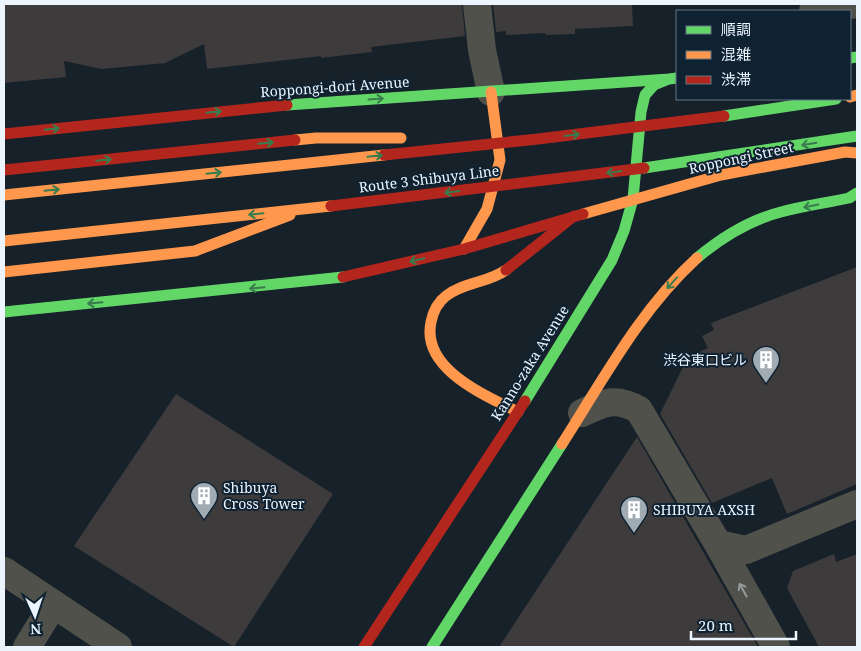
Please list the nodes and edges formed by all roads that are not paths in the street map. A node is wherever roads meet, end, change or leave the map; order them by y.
1 (477, 4) edge
2 (857, 4) edge
3 (819, 10) edge
4 (673, 79) edge
5 (491, 92) junction
6 (830, 100) edge
7 (4, 134) edge
8 (857, 136) edge
9 (412, 138) dead end
10 (432, 138) dead end
11 (538, 139) junction
12 (857, 153) edge
13 (4, 170) edge
14 (857, 194) edge
15 (4, 195) edge
16 (633, 199) junction
17 (306, 209) junction
18 (574, 216) junction
19 (4, 241) edge
20 (464, 249) junction
21 (4, 272) edge
22 (4, 312) edge
23 (518, 412) junction
24 (582, 413) junction
25 (857, 504) edge
26 (718, 544) junction
27 (4, 571) edge
28 (53, 605) junction
29 (26, 647) edge
30 (118, 647) edge
31 (364, 647) edge
32 (432, 647) edge
33 (776, 647) edge

1 - 5 street
2 - 3 street
4 - 5 main road, Roppongi-dori Avenue
4 - 16 main road, Kanno-zaka Avenue
7 -> 5 main road, Roppongi-dori Avenue
5 - 20 main road
11 -> 6 main road, Route 3 Shibuya Line, bridge
8 -> 17 main road, Route 3 Shibuya Line, bridge
13 -> 9 main road, bridge
10 - 11 main road, bridge
15 -> 11 main road, Route 3 Shibuya Line, bridge
12 - 16 main road, Roppongi Street
14 -> 24 main road
16 - 18 main road
16 - 23 main road, Kanno-zaka Avenue
17 -> 19 main road, Route 3 Shibuya Line, bridge
17 - 21 main road, bridge
18 - 20 main road
18 - 23 main road
20 -> 22 main road
23 - 31 main road, Kanno-zaka Avenue
24 - 26 street
24 - 32 main road
25 - 26 street
33 -> 26 street
27 - 28 street
28 - 29 street
28 - 30 street

